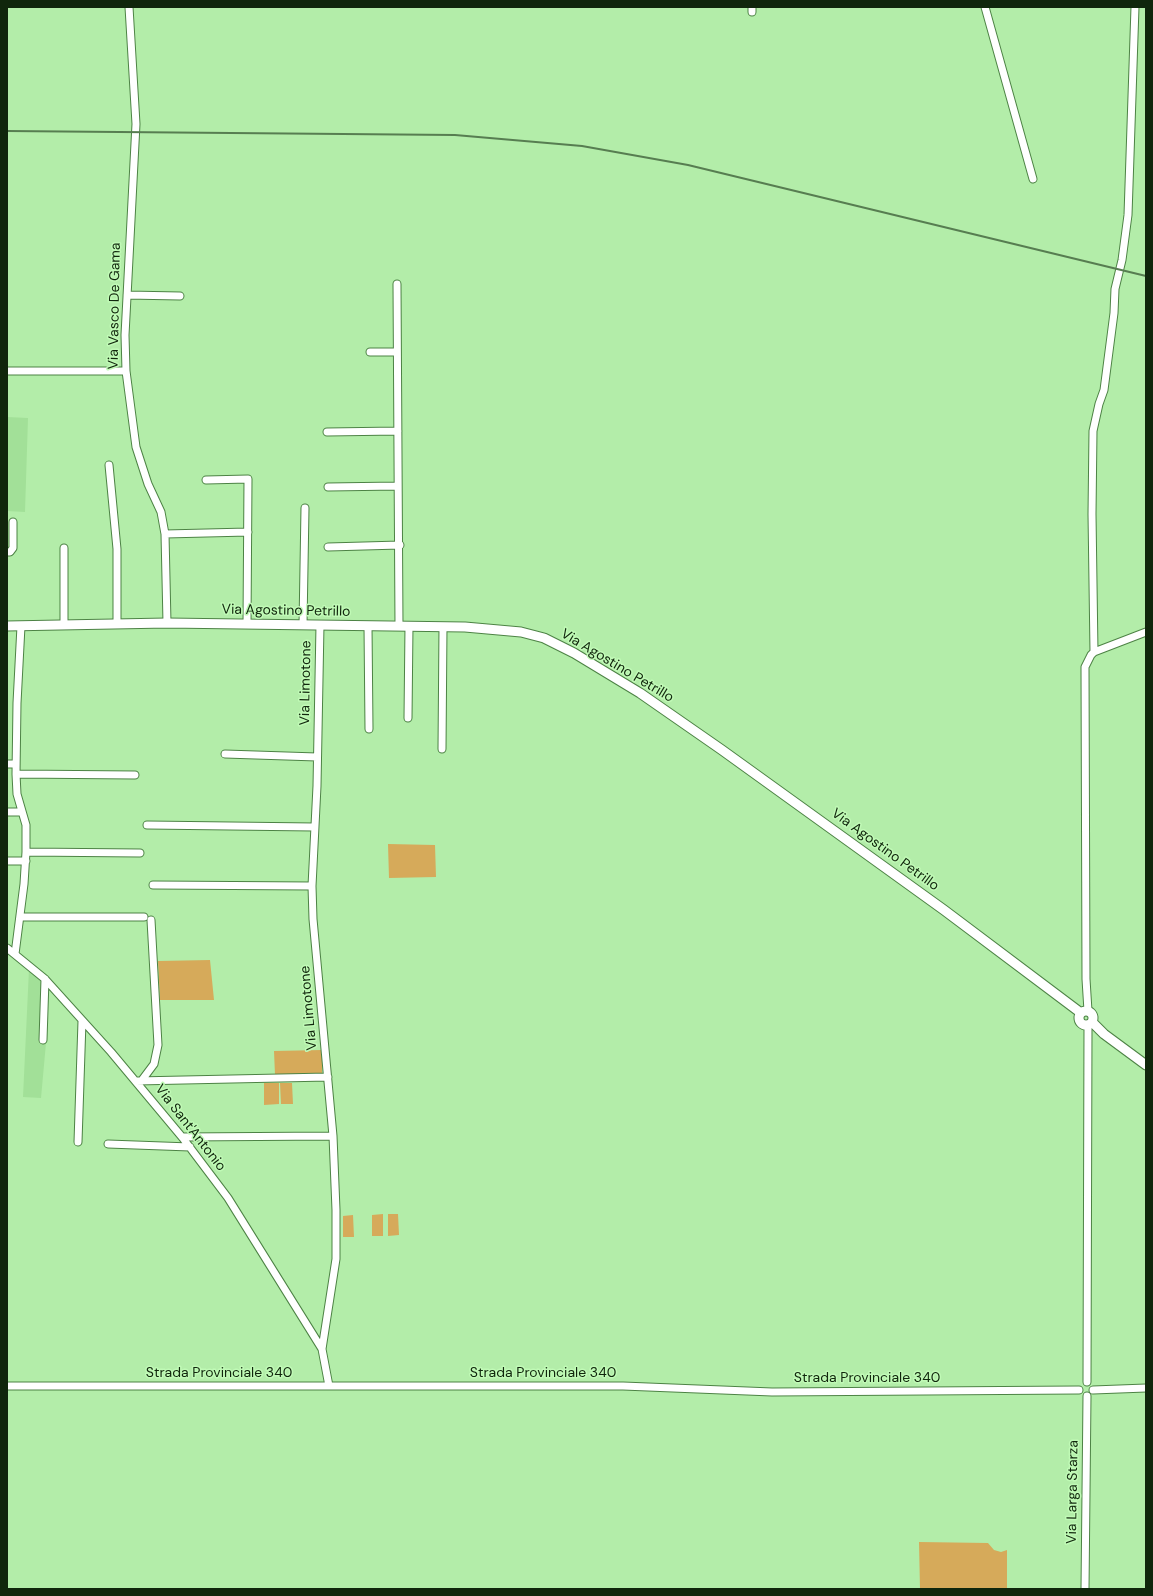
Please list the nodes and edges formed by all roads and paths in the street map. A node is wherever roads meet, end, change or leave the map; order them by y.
1 (128, 7) edge
2 (985, 7) edge
3 (1135, 7) edge
4 (1033, 179) dead end
5 (397, 284) dead end
6 (127, 295) junction
7 (180, 296) dead end
8 (370, 352) dead end
9 (397, 352) junction
10 (7, 371) edge
11 (126, 371) junction
12 (398, 431) junction
13 (327, 432) dead end
14 (109, 465) dead end
15 (206, 480) dead end
16 (398, 486) junction
17 (328, 487) dead end
18 (305, 508) dead end
19 (13, 522) dead end
20 (248, 532) junction
21 (165, 534) junction
22 (400, 545) junction
23 (328, 547) dead end
24 (64, 548) dead end
25 (7, 552) edge
26 (167, 623) junction
27 (64, 624) junction
28 (117, 624) junction
29 (248, 624) junction
30 (303, 625) junction
31 (320, 625) junction
32 (7, 626) edge
33 (21, 626) junction
34 (368, 626) junction
35 (399, 626) junction
36 (409, 626) junction
37 (443, 627) junction
38 (1146, 632) edge
39 (1094, 652) junction
40 (408, 718) dead end
41 (369, 729) dead end
42 (442, 749) dead end
43 (225, 754) dead end
44 (318, 758) junction
45 (7, 764) edge
46 (16, 764) junction
47 (16, 774) junction
48 (135, 775) dead end
49 (7, 812) edge
50 (22, 812) junction
51 (147, 825) dead end
52 (314, 827) junction
53 (26, 852) junction
54 (140, 853) dead end
55 (7, 861) edge
56 (26, 861) junction
57 (153, 885) dead end
58 (312, 886) junction
59 (20, 916) junction
60 (144, 916) dead end
61 (151, 920) dead end
62 (7, 948) edge
63 (16, 954) junction
64 (46, 979) junction
65 (1084, 1012) junction
66 (82, 1021) junction
67 (1090, 1024) junction
68 (43, 1040) dead end
69 (1146, 1065) edge
70 (328, 1077) junction
71 (139, 1081) junction
72 (333, 1136) junction
73 (182, 1137) junction
74 (78, 1142) dead end
75 (108, 1144) dead end
76 (190, 1147) junction
77 (322, 1349) junction
78 (1087, 1382) junction
79 (7, 1386) edge
80 (328, 1386) junction
81 (1146, 1388) edge
82 (1079, 1390) junction
83 (1093, 1390) junction
84 (1087, 1396) junction
85 (1085, 1589) edge

1 - 6 street, Via Vasco De Gama
2 - 4 street
3 - 39 street
5 - 9 street
6 - 7 street
6 - 11 street, Via Vasco De Gama
8 - 9 street
9 - 12 street
10 - 11 street
11 - 21 street, Via Vasco De Gama
12 - 13 street
12 - 16 street
14 - 28 street
15 - 20 street
16 - 17 street
16 - 22 street
18 - 30 street
19 - 25 street
20 - 21 street
20 - 29 street
21 - 26 street, Via Vasco De Gama
22 - 23 street
22 - 35 street
24 - 27 street
26 - 28 street, Via Agostino Petrillo
26 - 29 street, Via Agostino Petrillo
27 - 28 street, Via Agostino Petrillo
27 - 33 street, Via Agostino Petrillo
29 - 30 street, Via Agostino Petrillo
30 - 31 street, Via Agostino Petrillo
31 - 34 street, Via Agostino Petrillo
31 - 44 street, Via Limotone
32 - 33 street, Via Agostino Petrillo
33 - 46 street
34 - 35 street, Via Agostino Petrillo
34 - 41 street
35 - 36 street, Via Agostino Petrillo
36 - 37 street, Via Agostino Petrillo
36 - 40 street
37 - 42 street
37 - 65 street, Via Agostino Petrillo
38 - 39 street
39 - 65 street
43 - 44 street
44 - 52 street, Via Limotone
45 - 46 street
46 - 47 street
47 - 48 street
47 - 50 street
49 - 50 street
50 - 53 street
51 - 52 street
52 - 58 street, Via Limotone
53 - 54 street
53 - 56 street
55 - 56 street
56 - 59 street
57 - 58 street
58 - 70 street, Via Limotone
59 - 60 street
59 - 63 street
61 - 71 street
62 - 63 street, Via Sant'Antonio
63 - 64 street, Via Sant'Antonio
64 - 66 street, Via Sant'Antonio
64 - 68 street
65 - 67 street
65 - 67 street
66 - 71 street, Via Sant'Antonio
66 - 74 street
67 - 69 street
67 - 78 street
70 - 71 street
70 - 72 street, Via Limotone
71 - 73 street, Via Sant'Antonio
72 - 73 street
72 - 77 street, Via Limotone
73 - 76 street, Via Sant'Antonio
75 - 76 street
76 - 77 street, Via Sant'Antonio
77 - 80 street, Via Limotone
78 - 82 street
78 - 83 street
79 - 80 street, Strada Provinciale 340
80 - 82 street, Strada Provinciale 340
81 - 83 street
82 - 84 street
83 - 84 street
84 - 85 street, Via Larga Starza

